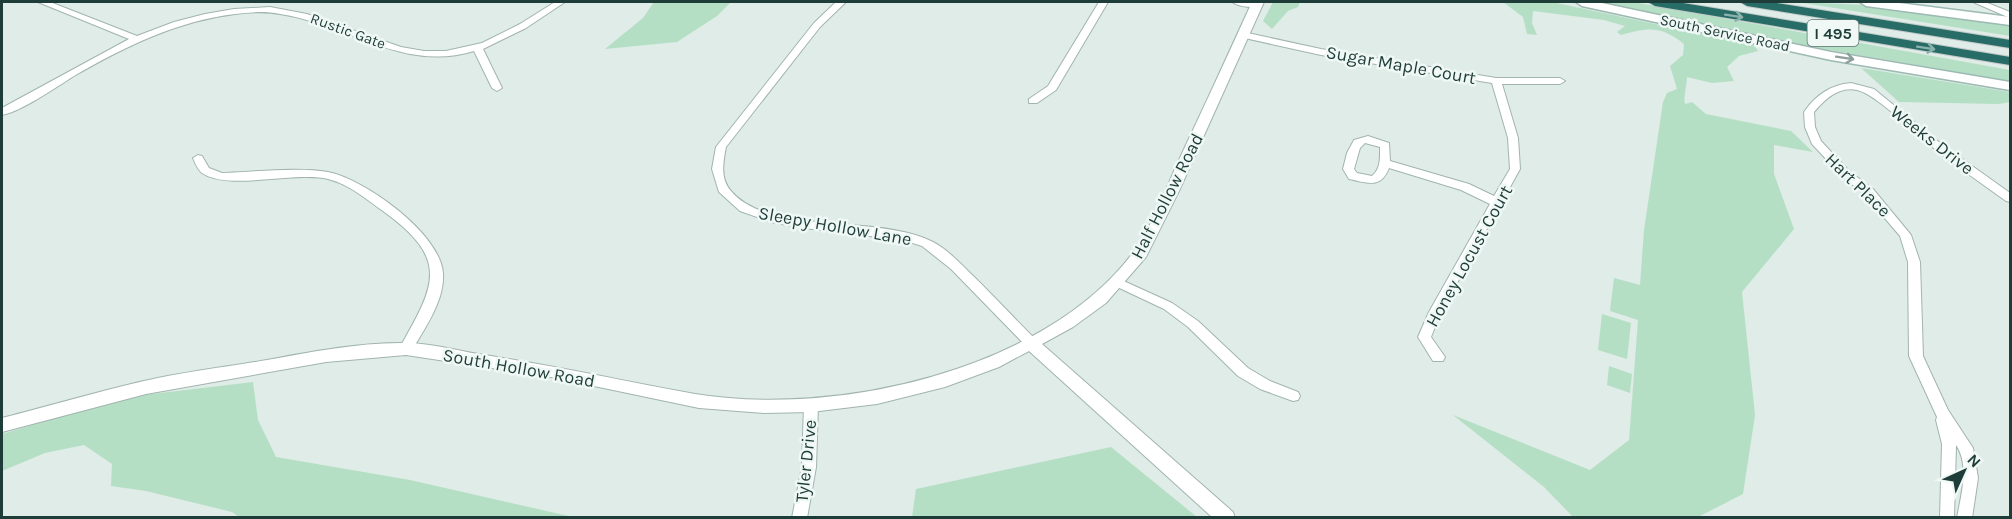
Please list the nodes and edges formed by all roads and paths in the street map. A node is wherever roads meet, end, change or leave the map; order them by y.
1 (43, 2) edge
2 (560, 2) edge
3 (841, 2) edge
4 (1103, 2) edge
5 (1237, 2) edge
6 (1582, 2) edge
7 (1655, 2) edge
8 (1748, 2) edge
9 (1866, 2) edge
10 (1978, 2) edge
11 (1257, 3) edge
12 (253, 5) edge
13 (2010, 15) edge
14 (2010, 21) edge
15 (1244, 35) junction
16 (137, 39) junction
17 (2010, 43) edge
18 (478, 49) junction
19 (2010, 62) edge
20 (1496, 81) junction
21 (1560, 81) dead end
22 (1853, 85) joint
23 (2010, 86) edge
24 (497, 88) dead end
25 (1033, 101) dead end
26 (2, 112) edge
27 (198, 158) dead end
28 (1385, 163) dead end
29 (2010, 198) edge
30 (1496, 202) junction
31 (1117, 282) junction
32 (1032, 343) junction
33 (406, 349) junction
34 (1438, 357) dead end
35 (1293, 396) dead end
36 (811, 405) junction
37 (1942, 413) junction
38 (2, 424) edge
39 (799, 518) edge
40 (1226, 518) edge
41 (1947, 518) edge
42 (1964, 518) edge

1 - 16 street
2 - 18 street, Rustic Gate
3 - 32 street, Sleepy Hollow Lane
4 - 25 street
5 - 11 street
6 -> 23 main road, South Service Road
7 -> 19 highway, I 495
8 - 17 highway, I 495
9 - 14 main road
10 - 13 street
11 - 15 street, Half Hollow Road
12 - 16 street, Rustic Gate
12 - 18 street, Rustic Gate
15 - 20 street, Sugar Maple Court
15 - 31 street, Half Hollow Road
16 - 26 street, Rustic Gate
18 - 24 street
20 - 21 street, Sugar Maple Court
20 - 30 street, Honey Locust Court
22 - 29 street, Weeks Drive
22 - 37 street, Hart Place
27 - 33 street
28 - 30 street
30 - 34 street, Honey Locust Court
31 - 32 street, Half Hollow Road
31 - 35 street
32 - 36 street, South Hollow Road
32 - 40 street
33 - 36 street, South Hollow Road
33 - 38 street, South Hollow Road
36 - 39 street, Tyler Drive
37 - 41 street, Hart Place
37 - 42 street, Hart Place

